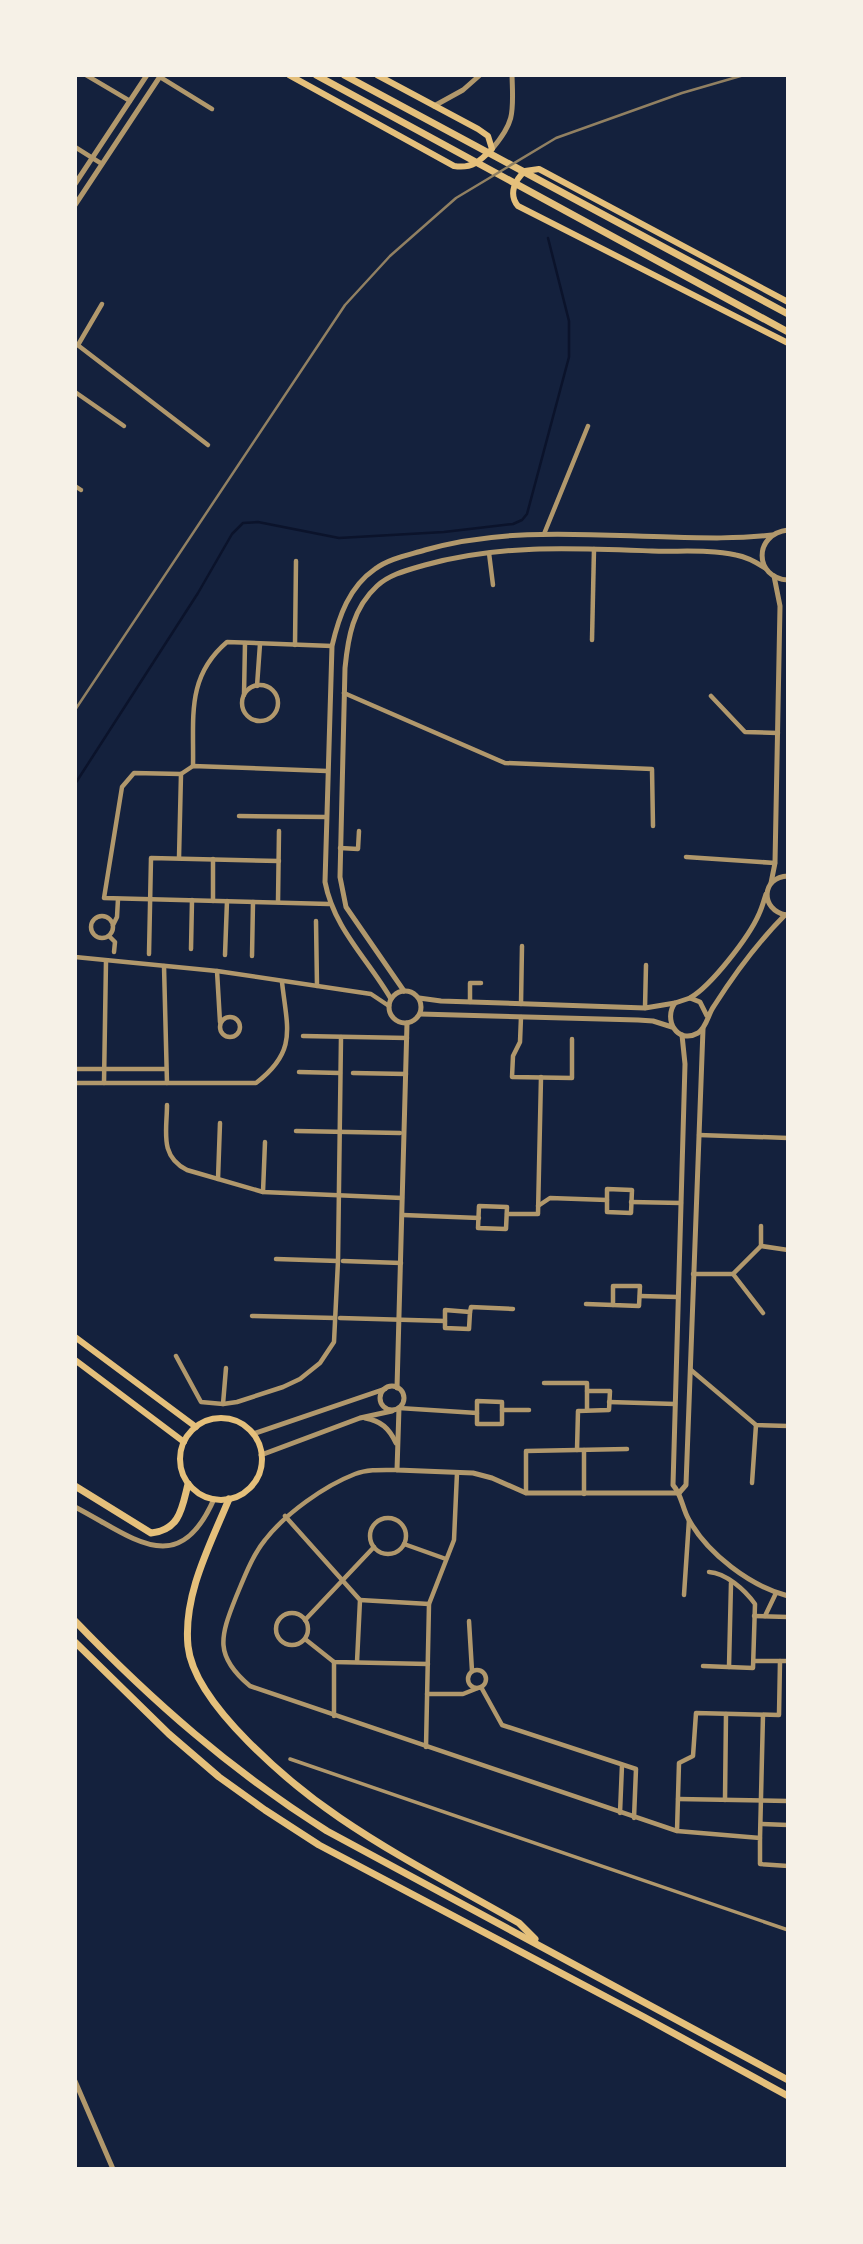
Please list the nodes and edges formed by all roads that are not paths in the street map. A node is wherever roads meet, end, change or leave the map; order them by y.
1 (86, 75) edge
2 (148, 75) edge
3 (289, 75) edge
4 (316, 75) edge
5 (344, 75) edge
6 (377, 75) edge
7 (480, 75) edge
8 (512, 75) edge
9 (160, 76) edge
10 (130, 101) junction
11 (434, 106) junction
12 (212, 109) dead end
13 (75, 147) edge
14 (492, 149) junction
15 (93, 158) junction
16 (102, 164) junction
17 (75, 184) edge
18 (75, 205) edge
19 (788, 302) edge
20 (102, 304) dead end
21 (788, 314) edge
22 (788, 332) edge
23 (788, 343) edge
24 (77, 344) edge
25 (75, 392) edge
26 (124, 426) dead end
27 (588, 426) dead end
28 (208, 445) dead end
29 (75, 486) edge
30 (81, 490) dead end
31 (788, 530) edge
32 (544, 534) junction
33 (772, 534) junction
34 (594, 549) junction
35 (489, 552) junction
36 (296, 561) dead end
37 (765, 568) junction
38 (774, 576) junction
39 (788, 580) edge
40 (494, 585) dead end
41 (592, 640) dead end
42 (245, 643) junction
43 (260, 644) junction
44 (295, 645) junction
45 (332, 646) junction
46 (257, 686) junction
47 (344, 693) junction
48 (711, 696) dead end
49 (244, 697) junction
50 (778, 711) junction
51 (788, 711) edge
52 (778, 733) junction
53 (193, 766) junction
54 (327, 771) junction
55 (181, 774) junction
56 (239, 816) dead end
57 (326, 817) junction
58 (653, 826) dead end
59 (279, 831) dead end
60 (359, 831) dead end
61 (340, 848) junction
62 (686, 857) dead end
63 (179, 858) junction
64 (213, 859) junction
65 (279, 861) junction
66 (775, 863) junction
67 (788, 876) edge
68 (771, 883) junction
69 (766, 894) junction
70 (118, 899) junction
71 (150, 900) junction
72 (192, 901) junction
73 (213, 901) junction
74 (227, 901) junction
75 (253, 902) junction
76 (278, 902) junction
77 (329, 904) junction
78 (787, 915) edge
79 (316, 921) dead end
80 (113, 926) junction
81 (109, 936) junction
82 (522, 946) dead end
83 (191, 949) dead end
84 (114, 952) dead end
85 (149, 954) dead end
86 (225, 955) dead end
87 (252, 956) dead end
88 (75, 957) edge
89 (106, 961) junction
90 (646, 965) dead end
91 (164, 966) junction
92 (217, 971) junction
93 (282, 982) junction
94 (481, 983) dead end
95 (317, 986) junction
96 (404, 991) junction
97 (419, 998) junction
98 (690, 998) junction
99 (390, 1002) junction
100 (470, 1002) junction
101 (675, 1003) junction
102 (521, 1004) junction
103 (645, 1008) junction
104 (420, 1014) junction
105 (707, 1016) junction
106 (521, 1017) junction
107 (220, 1023) junction
108 (407, 1023) junction
109 (672, 1027) junction
110 (703, 1029) junction
111 (682, 1035) junction
112 (303, 1036) dead end
113 (341, 1037) junction
114 (407, 1038) junction
115 (572, 1039) dead end
116 (75, 1069) edge
117 (104, 1069) junction
118 (166, 1069) junction
119 (299, 1072) dead end
120 (340, 1073) junction
121 (353, 1073) dead end
122 (406, 1074) junction
123 (541, 1077) junction
124 (75, 1083) edge
125 (104, 1083) junction
126 (167, 1083) junction
127 (167, 1105) dead end
128 (220, 1123) dead end
129 (296, 1131) dead end
130 (340, 1132) junction
131 (400, 1133) dead end
132 (698, 1135) junction
133 (788, 1138) edge
134 (265, 1142) dead end
135 (218, 1179) junction
136 (263, 1192) junction
137 (339, 1196) junction
138 (403, 1199) junction
139 (607, 1200) junction
140 (631, 1202) junction
141 (681, 1203) junction
142 (538, 1206) junction
143 (403, 1214) junction
144 (507, 1214) junction
145 (479, 1218) junction
146 (761, 1226) dead end
147 (761, 1247) junction
148 (788, 1250) edge
149 (276, 1258) dead end
150 (340, 1261) junction
151 (401, 1264) junction
152 (693, 1274) junction
153 (733, 1274) junction
154 (639, 1296) junction
155 (678, 1297) junction
156 (586, 1304) dead end
157 (613, 1305) junction
158 (513, 1309) dead end
159 (470, 1312) junction
160 (763, 1313) dead end
161 (252, 1316) dead end
162 (338, 1318) junction
163 (400, 1321) junction
164 (445, 1321) junction
165 (75, 1338) edge
166 (176, 1356) dead end
167 (75, 1360) edge
168 (226, 1368) dead end
169 (677, 1370) junction
170 (691, 1370) junction
171 (544, 1384) dead end
172 (397, 1388) junction
173 (385, 1389) junction
174 (587, 1391) junction
175 (610, 1402) junction
176 (223, 1404) junction
177 (675, 1404) junction
178 (399, 1408) junction
179 (392, 1410) junction
180 (502, 1410) junction
181 (529, 1410) dead end
182 (587, 1410) junction
183 (477, 1413) junction
184 (360, 1418) junction
185 (756, 1425) junction
186 (788, 1426) edge
187 (196, 1427) junction
188 (253, 1434) junction
189 (184, 1442) junction
190 (397, 1446) junction
191 (627, 1449) dead end
192 (584, 1450) junction
193 (577, 1451) junction
194 (261, 1455) junction
195 (397, 1470) junction
196 (457, 1472) junction
197 (752, 1483) dead end
198 (188, 1484) junction
199 (75, 1486) edge
200 (526, 1493) junction
201 (680, 1493) junction
202 (584, 1494) junction
203 (214, 1499) junction
204 (229, 1499) junction
205 (75, 1507) edge
206 (285, 1516) junction
207 (689, 1520) junction
208 (404, 1544) junction
209 (374, 1547) junction
210 (447, 1559) junction
211 (709, 1572) dead end
212 (342, 1580) junction
213 (731, 1582) junction
214 (776, 1593) junction
215 (684, 1595) dead end
216 (788, 1596) edge
217 (360, 1600) junction
218 (429, 1604) junction
219 (754, 1616) junction
220 (765, 1616) junction
221 (788, 1617) edge
222 (305, 1620) junction
223 (75, 1621) edge
224 (469, 1621) dead end
225 (305, 1639) junction
226 (75, 1642) edge
227 (754, 1661) junction
228 (780, 1661) junction
229 (788, 1661) edge
230 (334, 1662) junction
231 (358, 1662) junction
232 (428, 1664) junction
233 (703, 1667) dead end
234 (729, 1667) junction
235 (472, 1671) junction
236 (479, 1687) junction
237 (780, 1687) junction
238 (788, 1688) edge
239 (427, 1694) junction
240 (726, 1714) junction
241 (763, 1715) junction
242 (334, 1716) junction
243 (426, 1747) junction
244 (290, 1759) dead end
245 (622, 1765) junction
246 (678, 1799) junction
247 (725, 1800) junction
248 (761, 1801) junction
249 (788, 1801) edge
250 (620, 1813) junction
251 (634, 1818) junction
252 (761, 1824) junction
253 (788, 1825) edge
254 (677, 1831) junction
255 (760, 1838) junction
256 (788, 1866) edge
257 (788, 1930) edge
258 (540, 1945) junction
259 (788, 2080) edge
260 (75, 2081) edge
261 (788, 2096) edge
262 (113, 2169) edge

1 - 10 street
2 - 10 street
3 - 14 main road
4 - 22 main road
5 - 21 main road
6 - 11 main road
7 - 11 street
8 - 14 street
9 - 12 street
9 - 16 street
10 - 15 street
11 - 14 main road
13 - 15 street
15 - 16 street
15 - 17 street
16 - 18 street
19 - 23 main road
20 - 24 street
24 - 28 street
25 - 26 street
27 - 32 street
29 - 30 street
31 - 33 street
32 - 33 street
32 - 45 street
33 - 37 street
34 - 35 street
34 - 37 street
34 - 41 street
35 - 40 street
35 - 47 street
36 - 44 street
37 - 38 street
38 - 39 street
38 - 50 street
42 - 43 street
42 - 49 street
42 - 53 street
43 - 44 street
43 - 46 street
44 - 45 street
45 - 54 street
46 - 49 street
46 - 49 street
47 - 58 street
47 - 61 street
48 - 52 street
50 - 51 street
50 - 52 street
52 - 66 street
53 - 54 street
53 - 55 street
54 - 57 street
55 - 63 street
55 - 70 street
56 - 57 street
57 - 77 street
59 - 65 street
60 - 61 street
61 - 96 street
62 - 66 street
63 - 64 street
63 - 71 street
64 - 65 street
64 - 73 street
65 - 76 street
66 - 68 street
67 - 68 street
68 - 69 street
69 - 78 street
69 - 98 street
70 - 71 street
70 - 80 street
71 - 72 street
71 - 85 street
72 - 73 street
72 - 83 street
73 - 74 street
74 - 75 street
74 - 86 street
75 - 76 street
75 - 87 street
76 - 77 street
77 - 99 street
78 - 105 street
79 - 95 street
80 - 81 street
80 - 81 street
81 - 84 street
82 - 102 street
88 - 89 street
89 - 91 street
89 - 117 street
90 - 103 street
91 - 92 street
91 - 118 street
92 - 93 street
92 - 107 street
93 - 95 street
93 - 126 street
94 - 100 street
95 - 99 street
96 - 97 street
96 - 99 street
97 - 100 street
97 - 104 street
98 - 101 street
98 - 105 street
99 - 108 street
100 - 102 street
101 - 103 street
101 - 109 street
102 - 103 street
102 - 106 street
104 - 106 street
104 - 108 street
105 - 110 street
106 - 109 street
106 - 123 street
107 - 107 street
108 - 114 street
109 - 111 street
110 - 111 street
110 - 132 street
111 - 141 street
112 - 113 street
113 - 114 street
113 - 120 street
114 - 122 street
115 - 123 street
116 - 117 street
117 - 118 street
117 - 125 street
118 - 126 street
119 - 120 street
120 - 130 street
121 - 122 street
122 - 138 street
123 - 142 street
124 - 125 street
125 - 126 street
127 - 135 street
128 - 135 street
129 - 130 street
130 - 131 street
130 - 137 street
132 - 133 street
132 - 152 street
134 - 136 street
135 - 136 street
136 - 137 street
137 - 138 street
137 - 150 street
138 - 143 street
139 - 140 street
139 - 140 street
139 - 142 street
140 - 141 street
141 - 155 street
142 - 144 street
143 - 145 street
143 - 151 street
144 - 145 street
144 - 145 street
146 - 147 street
147 - 148 street
147 - 153 street
149 - 150 street
150 - 151 street
150 - 162 street
151 - 163 street
152 - 153 street
152 - 170 street
153 - 160 street
154 - 155 street
154 - 157 street
154 - 157 street
155 - 169 street
156 - 157 street
158 - 159 street
159 - 164 street
159 - 164 street
161 - 162 street
162 - 163 street
162 - 176 street
163 - 164 street
163 - 172 street
165 - 187 main road
166 - 176 street
167 - 189 main road
168 - 176 street
169 - 170 street
169 - 177 street
170 - 185 street
170 - 201 street
171 - 174 street
172 - 173 street
172 - 178 street
173 - 179 street
173 - 188 street
174 - 175 street
174 - 182 street
175 - 177 street
175 - 182 street
177 - 201 street
178 - 179 street
178 - 183 street
178 - 190 street
179 - 184 street
180 - 181 street
180 - 183 street
180 - 183 street
182 - 193 street
184 - 190 street
184 - 194 street
185 - 186 street
185 - 197 street
187 - 188 main road
187 - 189 main road
188 - 194 main road
189 - 198 main road
190 - 195 street
191 - 192 street
192 - 193 street
192 - 202 street
193 - 200 street
194 - 204 main road
195 - 196 street
195 - 206 street
196 - 200 street
196 - 210 street
198 - 199 main road
198 - 203 main road
200 - 202 street
201 - 202 street
201 - 207 street
203 - 204 main road
203 - 205 street
204 - 258 main road
206 - 212 street
206 - 242 street
207 - 214 street
207 - 215 street
208 - 209 street
208 - 209 street
208 - 210 street
209 - 212 street
210 - 218 street
211 - 213 street
212 - 217 street
212 - 222 street
213 - 219 street
213 - 234 street
214 - 216 street
214 - 220 street
217 - 218 street
217 - 231 street
218 - 232 street
219 - 220 street
219 - 227 street
220 - 221 street
222 - 225 street
222 - 225 street
223 - 258 main road
224 - 235 street
225 - 230 street
226 - 261 main road
227 - 228 street
227 - 234 street
228 - 229 street
228 - 237 street
230 - 231 street
230 - 242 street
231 - 232 street
232 - 239 street
233 - 234 street
235 - 236 street
235 - 236 street
236 - 239 street
236 - 245 street
237 - 238 street
237 - 241 street
239 - 243 street
240 - 241 street
240 - 246 street
240 - 247 street
241 - 248 street
242 - 243 street
243 - 250 street
244 - 257 street
245 - 250 street
245 - 251 street
246 - 247 street
246 - 254 street
247 - 248 street
248 - 249 street
248 - 252 street
250 - 251 street
251 - 254 street
252 - 253 street
252 - 255 street
254 - 255 street
255 - 256 street
258 - 259 main road
260 - 262 street

